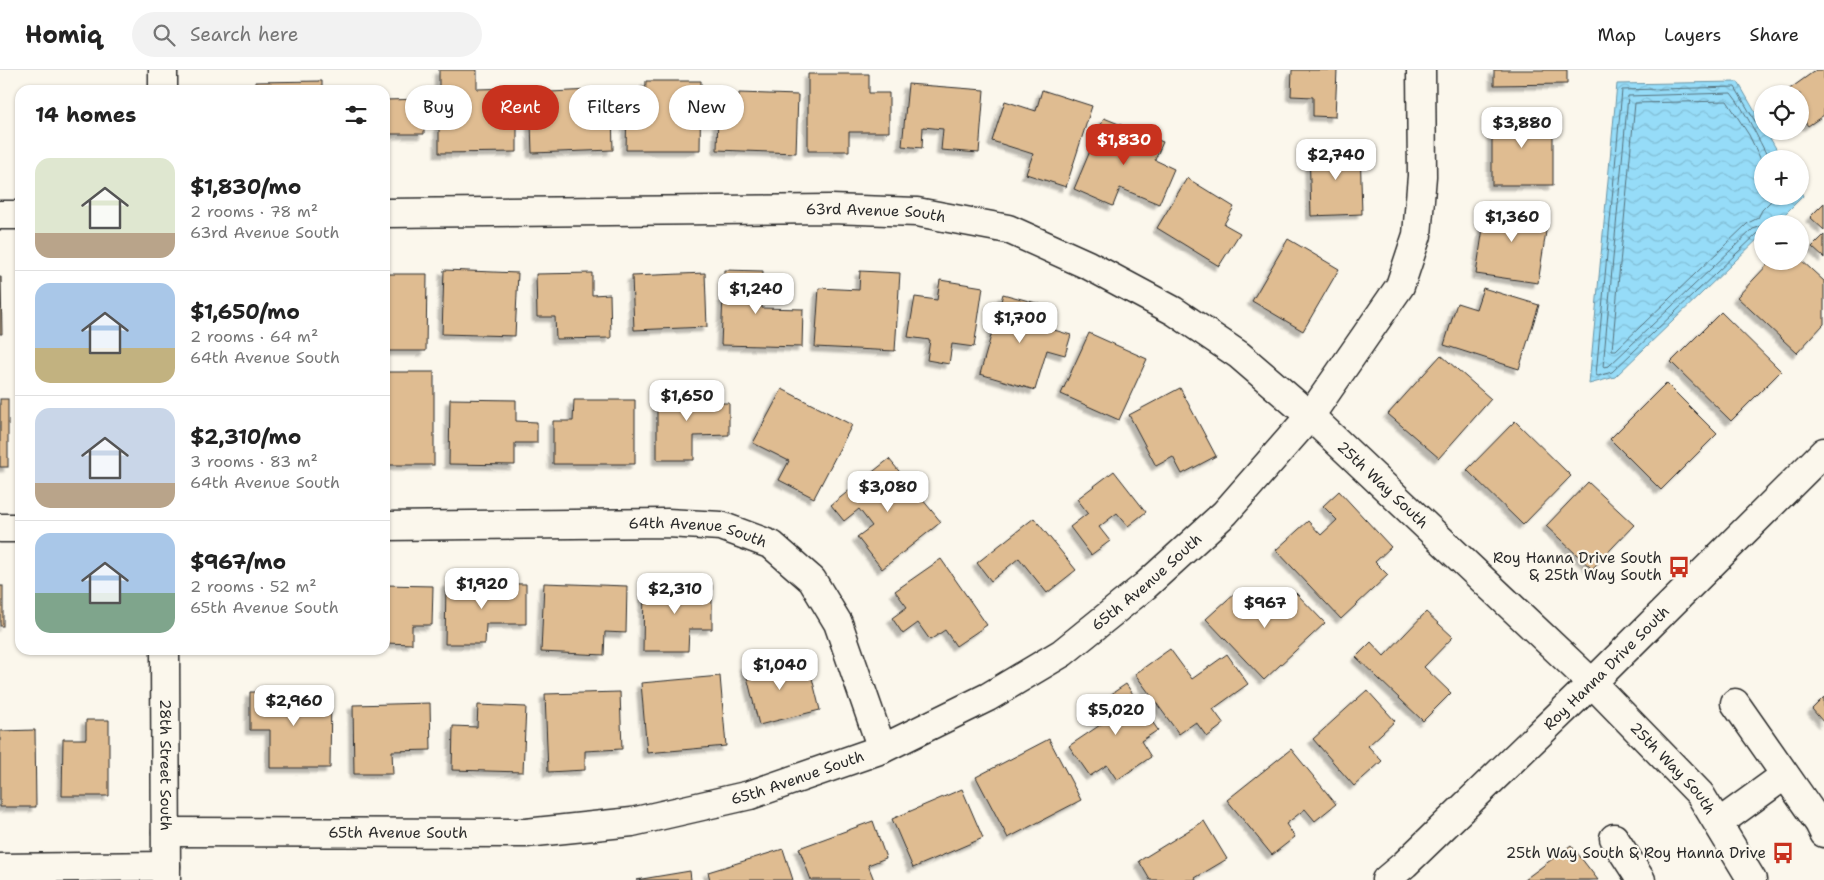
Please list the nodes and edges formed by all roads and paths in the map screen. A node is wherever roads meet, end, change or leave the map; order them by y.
1 (163, 70) edge
2 (1422, 70) edge
3 (163, 85) edge
4 (390, 213) edge
5 (0, 216) edge
6 (15, 216) edge
7 (1310, 416) junction
8 (1824, 452) edge
9 (390, 526) edge
10 (0, 528) edge
11 (15, 528) edge
12 (164, 655) edge
13 (1592, 683) junction
14 (1735, 703) dead end
15 (882, 749) junction
16 (1784, 775) junction
17 (1719, 823) junction
18 (166, 832) junction
19 (1824, 833) edge
20 (1614, 838) dead end
21 (0, 868) edge
22 (166, 873) edge
23 (1386, 880) edge
24 (1642, 880) edge
25 (1752, 880) edge

1 - 3 street
2 - 7 street
4 - 7 street, 63rd Avenue South
5 - 6 street
7 - 13 street, 25th Way South
7 - 15 street, 65th Avenue South
8 - 13 street, Roy Hanna Drive South
9 - 15 street, 64th Avenue South
10 - 11 street
12 - 18 street, 28th Street South
13 - 17 street, 25th Way South
13 - 23 street, Roy Hanna Drive South
14 - 16 street
15 - 18 street, 65th Avenue South
16 - 17 street, 25th Way South
16 - 19 street
17 - 25 street, 25th Way South
18 - 22 street, 28th Street South
20 - 24 street
21 - 22 street

